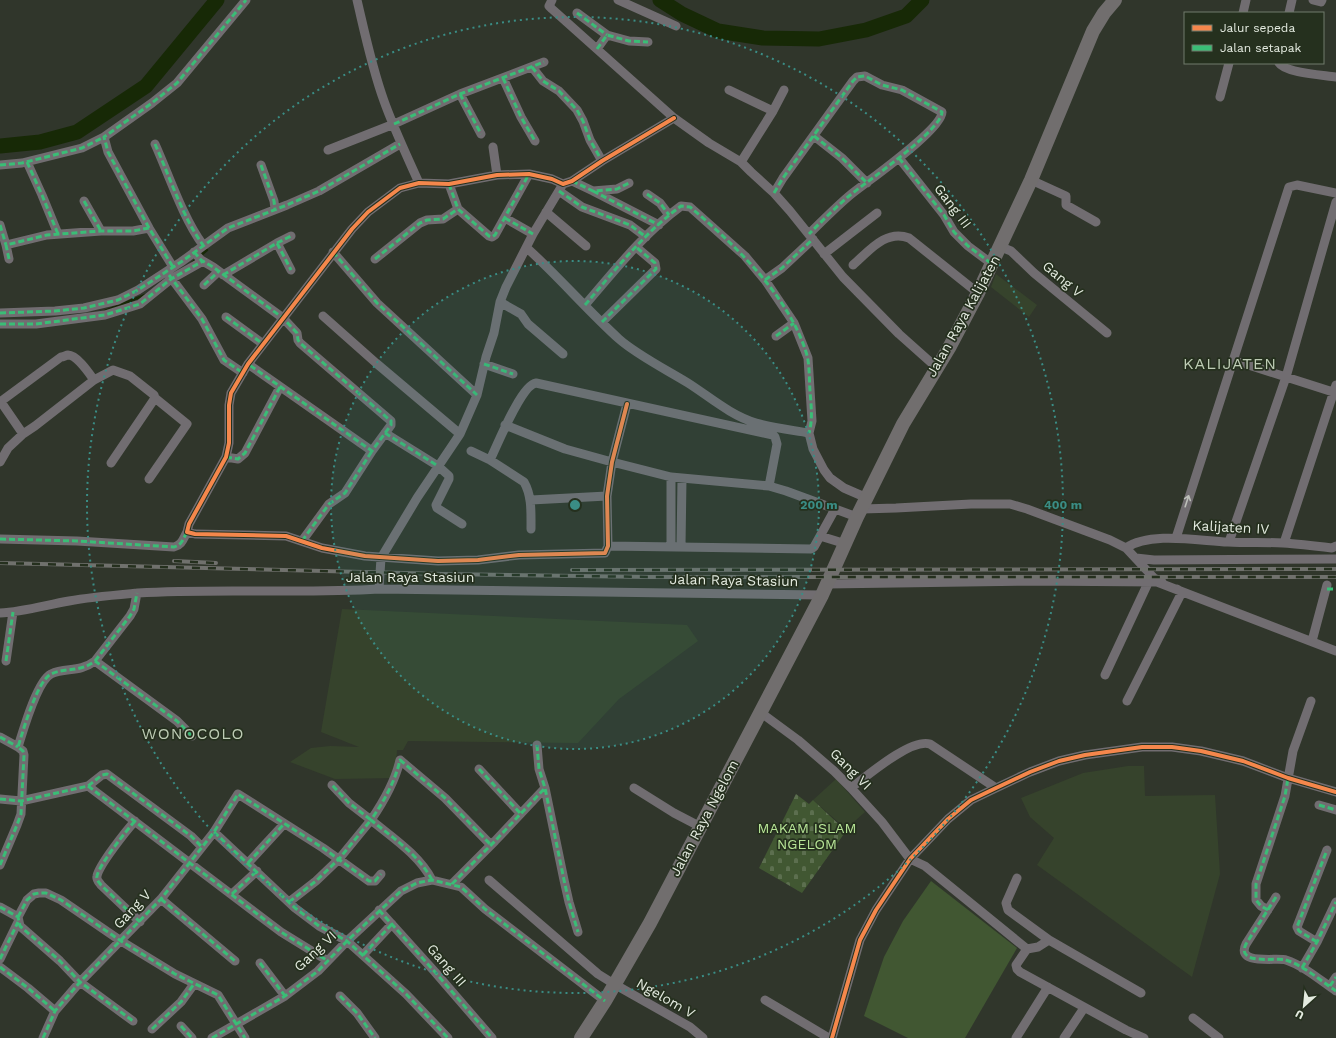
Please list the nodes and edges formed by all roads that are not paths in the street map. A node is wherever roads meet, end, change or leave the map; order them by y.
1 (246, 0) edge
2 (357, 0) edge
3 (552, 0) edge
4 (618, 0) edge
5 (1115, 0) edge
6 (1246, 0) edge
7 (1292, 0) edge
8 (1313, 0) edge
9 (1322, 0) edge
10 (1243, 12) edge
11 (1289, 12) edge
12 (577, 13) dead end
13 (676, 26) dead end
14 (607, 35) junction
15 (648, 42) dead end
16 (597, 49) junction
17 (544, 62) dead end
18 (1229, 64) edge
19 (1280, 64) edge
20 (532, 67) junction
21 (1336, 77) edge
22 (503, 78) junction
23 (729, 90) dead end
24 (784, 90) dead end
25 (460, 94) junction
26 (1220, 97) dead end
27 (773, 111) junction
28 (674, 118) junction
29 (394, 124) junction
30 (481, 134) dead end
31 (814, 136) junction
32 (104, 137) junction
33 (535, 141) dead end
34 (155, 144) dead end
35 (402, 147) junction
36 (493, 147) dead end
37 (328, 150) dead end
38 (898, 158) junction
39 (602, 161) junction
40 (27, 162) junction
41 (741, 162) junction
42 (0, 165) edge
43 (261, 165) dead end
44 (529, 174) junction
45 (497, 175) junction
46 (1031, 180) junction
47 (571, 181) junction
48 (419, 183) junction
49 (629, 183) dead end
50 (867, 183) junction
51 (449, 184) junction
52 (593, 191) junction
53 (774, 193) junction
54 (1336, 193) edge
55 (647, 194) dead end
56 (84, 201) dead end
57 (1336, 202) edge
58 (458, 208) junction
59 (275, 209) junction
60 (546, 212) junction
61 (877, 213) dead end
62 (669, 215) junction
63 (505, 218) junction
64 (1096, 222) dead end
65 (0, 225) edge
66 (659, 225) junction
67 (149, 228) junction
68 (101, 231) junction
69 (58, 234) junction
70 (534, 234) junction
71 (291, 236) dead end
72 (646, 237) junction
73 (811, 237) junction
74 (277, 243) junction
75 (204, 245) junction
76 (6, 246) junction
77 (586, 246) dead end
78 (1001, 246) junction
79 (636, 247) junction
80 (526, 248) junction
81 (333, 252) junction
82 (824, 254) junction
83 (199, 257) junction
84 (9, 259) dead end
85 (375, 259) dead end
86 (992, 264) junction
87 (853, 265) dead end
88 (291, 270) dead end
89 (170, 274) junction
90 (220, 274) junction
91 (768, 278) junction
92 (204, 285) dead end
93 (978, 293) junction
94 (500, 302) junction
95 (584, 304) junction
96 (0, 313) edge
97 (323, 316) dead end
98 (226, 318) dead end
99 (283, 318) junction
100 (36, 319) junction
101 (602, 322) junction
102 (794, 323) junction
103 (0, 324) edge
104 (1107, 333) dead end
105 (776, 336) dead end
106 (263, 344) junction
107 (564, 354) dead end
108 (1233, 360) junction
109 (248, 364) junction
110 (484, 364) junction
111 (936, 367) junction
112 (242, 373) junction
113 (514, 374) dead end
114 (1286, 377) junction
115 (94, 380) junction
116 (280, 387) junction
117 (1335, 390) edge
118 (477, 395) junction
119 (155, 398) junction
120 (0, 402) edge
121 (627, 404) junction
122 (505, 425) junction
123 (386, 433) junction
124 (809, 433) junction
125 (23, 434) junction
126 (460, 434) junction
127 (372, 451) junction
128 (471, 451) dead end
129 (226, 457) junction
130 (490, 460) junction
131 (0, 462) edge
132 (612, 462) junction
133 (111, 463) dead end
134 (438, 466) junction
135 (671, 477) junction
136 (149, 479) dead end
137 (682, 479) junction
138 (770, 486) junction
139 (607, 496) junction
140 (531, 500) junction
141 (862, 508) junction
142 (835, 509) junction
143 (462, 524) dead end
144 (531, 529) dead end
145 (187, 532) junction
146 (820, 536) junction
147 (1176, 538) junction
148 (0, 539) edge
149 (302, 541) junction
150 (1229, 542) junction
151 (1284, 543) junction
152 (846, 544) junction
153 (608, 546) junction
154 (671, 546) junction
155 (681, 546) junction
156 (1336, 546) edge
157 (1126, 548) junction
158 (381, 558) junction
159 (1136, 558) junction
160 (1336, 559) edge
161 (1148, 583) junction
162 (1330, 588) edge
163 (378, 589) junction
164 (824, 589) junction
165 (1182, 592) junction
166 (137, 594) junction
167 (13, 612) junction
168 (0, 613) edge
169 (1312, 641) junction
170 (1336, 651) edge
171 (6, 660) dead end
172 (95, 661) junction
173 (1105, 675) dead end
174 (1127, 701) dead end
175 (1311, 701) dead end
176 (760, 712) junction
177 (192, 736) dead end
178 (0, 737) edge
179 (537, 745) dead end
180 (18, 747) junction
181 (479, 769) dead end
182 (1287, 784) junction
183 (332, 785) dead end
184 (88, 786) junction
185 (545, 788) junction
186 (634, 788) dead end
187 (851, 788) junction
188 (996, 788) junction
189 (1336, 792) edge
190 (0, 799) edge
191 (22, 801) junction
192 (1319, 805) dead end
193 (1336, 810) edge
194 (520, 813) junction
195 (371, 820) junction
196 (135, 821) junction
197 (284, 824) junction
198 (699, 826) junction
199 (214, 832) junction
200 (491, 845) junction
201 (202, 847) junction
202 (1327, 850) dead end
203 (339, 859) junction
204 (912, 860) junction
205 (190, 862) junction
206 (248, 863) junction
207 (0, 865) edge
208 (257, 871) junction
209 (381, 874) dead end
210 (1017, 878) dead end
211 (432, 880) junction
212 (489, 880) dead end
213 (452, 884) junction
214 (232, 894) junction
215 (1276, 896) dead end
216 (162, 899) junction
217 (289, 902) junction
218 (1336, 902) edge
219 (0, 907) edge
220 (379, 910) junction
221 (1268, 910) junction
222 (1334, 914) edge
223 (18, 920) junction
224 (140, 922) junction
225 (392, 924) junction
226 (578, 932) dead end
227 (1049, 940) junction
228 (121, 941) junction
229 (347, 941) junction
230 (1317, 942) junction
231 (1028, 949) junction
232 (363, 955) junction
233 (0, 959) edge
234 (235, 961) dead end
235 (328, 961) junction
236 (260, 963) dead end
237 (0, 967) edge
238 (1302, 968) junction
239 (1336, 977) edge
240 (80, 982) junction
241 (194, 984) junction
242 (614, 984) junction
243 (1048, 987) junction
244 (1333, 988) edge
245 (1141, 993) dead end
246 (285, 996) junction
247 (340, 996) dead end
248 (765, 1000) dead end
249 (605, 1001) junction
250 (1084, 1008) junction
251 (55, 1011) junction
252 (1193, 1018) dead end
253 (133, 1021) dead end
254 (236, 1025) junction
255 (181, 1026) dead end
256 (152, 1029) dead end
257 (43, 1038) edge
258 (192, 1038) edge
259 (212, 1038) edge
260 (245, 1038) edge
261 (375, 1038) edge
262 (448, 1038) edge
263 (492, 1038) edge
264 (581, 1038) edge
265 (703, 1038) edge
266 (829, 1038) edge
267 (832, 1038) edge
268 (1016, 1038) edge
269 (1064, 1038) edge
270 (1144, 1038) edge
271 (1219, 1038) edge

1 - 32 street
2 - 29 street
3 - 16 street
4 - 13 street
5 - 46 main road, Jalan Raya Kalijaten
6 - 10 street
7 - 11 street
8 - 9 street
12 - 14 street
14 - 15 street
14 - 16 street
16 - 28 street
17 - 20 street
18 - 26 street
19 - 21 street
20 - 22 street
20 - 39 street
22 - 25 street
22 - 33 street
23 - 27 street
24 - 27 street
25 - 29 street
25 - 30 street
27 - 41 street
28 - 39 street
28 - 41 street
29 - 35 street
29 - 37 street
31 - 38 street
31 - 50 street
31 - 53 street
32 - 40 street
32 - 67 street
34 - 75 street
35 - 48 street
35 - 59 street
36 - 45 street
38 - 50 street
38 - 86 street, Gang III
39 - 47 street
40 - 42 street
40 - 69 street
41 - 53 street
43 - 59 street
44 - 45 street
44 - 47 street
44 - 63 street
45 - 51 street
46 - 64 street
46 - 78 main road, Jalan Raya Kalijaten
47 - 52 street
47 - 60 street
47 - 72 street
48 - 51 street
48 - 81 street
49 - 52 street
50 - 73 street
51 - 58 street
52 - 66 street
53 - 73 street
54 - 108 street
55 - 62 street
56 - 68 street
57 - 114 street
58 - 63 street
58 - 85 street
59 - 75 street
60 - 70 street
60 - 77 street
61 - 82 street
62 - 66 street
62 - 91 street
63 - 70 street
65 - 76 street
66 - 72 street
67 - 68 street
67 - 89 street
68 - 69 street
69 - 76 street
70 - 80 street
71 - 74 street
72 - 79 street
73 - 82 street
73 - 91 street
74 - 88 street
74 - 90 street
75 - 83 street
76 - 84 street
78 - 86 main road, Jalan Raya Kalijaten
78 - 104 street, Gang V
79 - 95 street
79 - 101 street
80 - 94 street
80 - 95 street
81 - 99 street
81 - 118 street
82 - 111 street
83 - 89 street
83 - 90 street
86 - 93 main road, Jalan Raya Kalijaten
87 - 93 street
89 - 100 street
89 - 100 street
89 - 112 street
90 - 92 street
90 - 99 street
91 - 102 street
93 - 111 main road, Jalan Raya Kalijaten
94 - 107 street
94 - 110 street
95 - 101 street
96 - 100 street
97 - 126 street
98 - 106 street
99 - 106 street
99 - 123 street
100 - 103 street
101 - 124 street
102 - 105 street
102 - 124 street
106 - 109 street
108 - 114 street
147 -> 108 street
109 - 112 street
109 - 116 street
110 - 113 street
110 - 118 street
111 - 141 main road, Jalan Raya Kalijaten
112 - 129 street
114 - 117 street
114 - 150 street
115 - 119 street
115 - 120 street
115 - 125 street
116 - 127 street
116 - 129 street
117 - 151 street
118 - 126 street
119 - 133 street
119 - 136 street
120 - 125 street
121 - 122 street
121 - 132 street
121 - 138 street
122 - 130 street
122 - 132 street
123 - 127 street
123 - 134 street
124 - 141 street
125 - 131 street
126 - 134 street
127 - 149 street
128 - 130 street
129 - 145 street
130 - 140 street
132 - 135 street
132 - 139 street
134 - 143 street
134 - 158 street
135 - 137 street
135 - 154 street
137 - 138 street
137 - 155 street
138 - 142 street
139 - 140 street
139 - 153 street
140 - 144 street
141 - 142 street
141 - 152 main road, Jalan Raya Kalijaten
141 - 157 street
142 - 146 street
145 - 148 street
145 - 149 street
146 - 152 street
146 - 155 street
147 - 150 street, Kalijaten IV
147 - 157 street, Kalijaten IV
149 - 158 street
150 - 151 street, Kalijaten IV
151 - 156 street, Kalijaten IV
152 - 164 main road, Jalan Raya Kalijaten
153 - 154 street
153 - 158 street
154 - 155 street
157 - 159 street
158 - 163 street
159 - 160 street
159 - 165 street
161 - 164 street, Jalan Raya Stasiun
161 - 165 street, Jalan Raya Stasiun
161 - 173 street
162 - 169 street
163 - 164 street, Jalan Raya Stasiun
163 - 166 street, Jalan Raya Stasiun
164 - 176 main road, Jalan Raya Ngelom
165 - 169 street
165 - 174 street
166 - 167 street, Jalan Raya Stasiun
166 - 172 street
167 - 168 street, Jalan Raya Stasiun
167 - 171 street
169 - 170 street
172 - 177 street
172 - 180 street
175 - 182 street
176 - 187 street, Gang VI
176 - 198 main road, Jalan Raya Ngelom
178 - 180 street
179 - 185 street
180 - 191 street
181 - 194 street
182 - 188 street
182 - 189 street
182 - 221 street
183 - 195 street
184 - 191 street
184 - 196 street
184 - 201 street
185 - 194 street
185 - 226 street
186 - 198 street
187 - 188 street
187 - 204 street, Gang VI
188 - 204 street
190 - 191 street
191 - 207 street
192 - 193 street
194 - 200 street
195 - 200 street
195 - 203 street
195 - 211 street
196 - 205 street
196 - 224 street
197 - 199 street, Gang V
197 - 203 street
197 - 206 street
198 - 242 main road, Jalan Raya Ngelom
199 - 201 street, Gang V
199 - 206 street
200 - 213 street
201 - 205 street, Gang V
202 - 230 street
203 - 209 street
203 - 217 street
204 - 231 street
204 - 267 street
205 - 214 street
205 - 216 street, Gang V
206 - 208 street
208 - 214 street
208 - 217 street
210 - 227 street
211 - 213 street
211 - 220 street, Gang VI
212 - 242 street
213 - 249 street
214 - 235 street
215 - 221 street
216 - 224 street, Gang V
216 - 234 street
217 - 229 street
218 - 222 street
219 - 223 street
220 - 225 street, Gang III
220 - 229 street, Gang VI
221 - 238 street
222 - 230 street
223 - 228 street
223 - 233 street
223 - 240 street
224 - 228 street, Gang V
225 - 232 street
225 - 263 street, Gang III
227 - 231 street
227 - 245 street
228 - 240 street, Gang V
228 - 241 street
229 - 232 street
229 - 235 street, Gang VI
230 - 238 street
231 - 243 street
232 - 262 street
235 - 246 street, Gang VI
236 - 246 street
237 - 251 street
238 - 244 street
239 - 244 street
240 - 251 street, Gang V
240 - 253 street
241 - 254 street
241 - 256 street
242 - 249 main road, Jalan Raya Ngelom
242 - 265 street, Ngelom V
243 - 250 street
243 - 268 street
246 - 254 street, Gang VI
247 - 261 street
248 - 266 street
249 - 264 main road, Jalan Raya Ngelom
250 - 269 street
250 - 270 street
251 - 257 street, Gang V
252 - 271 street
254 - 259 street, Gang VI
254 - 260 street
255 - 258 street

